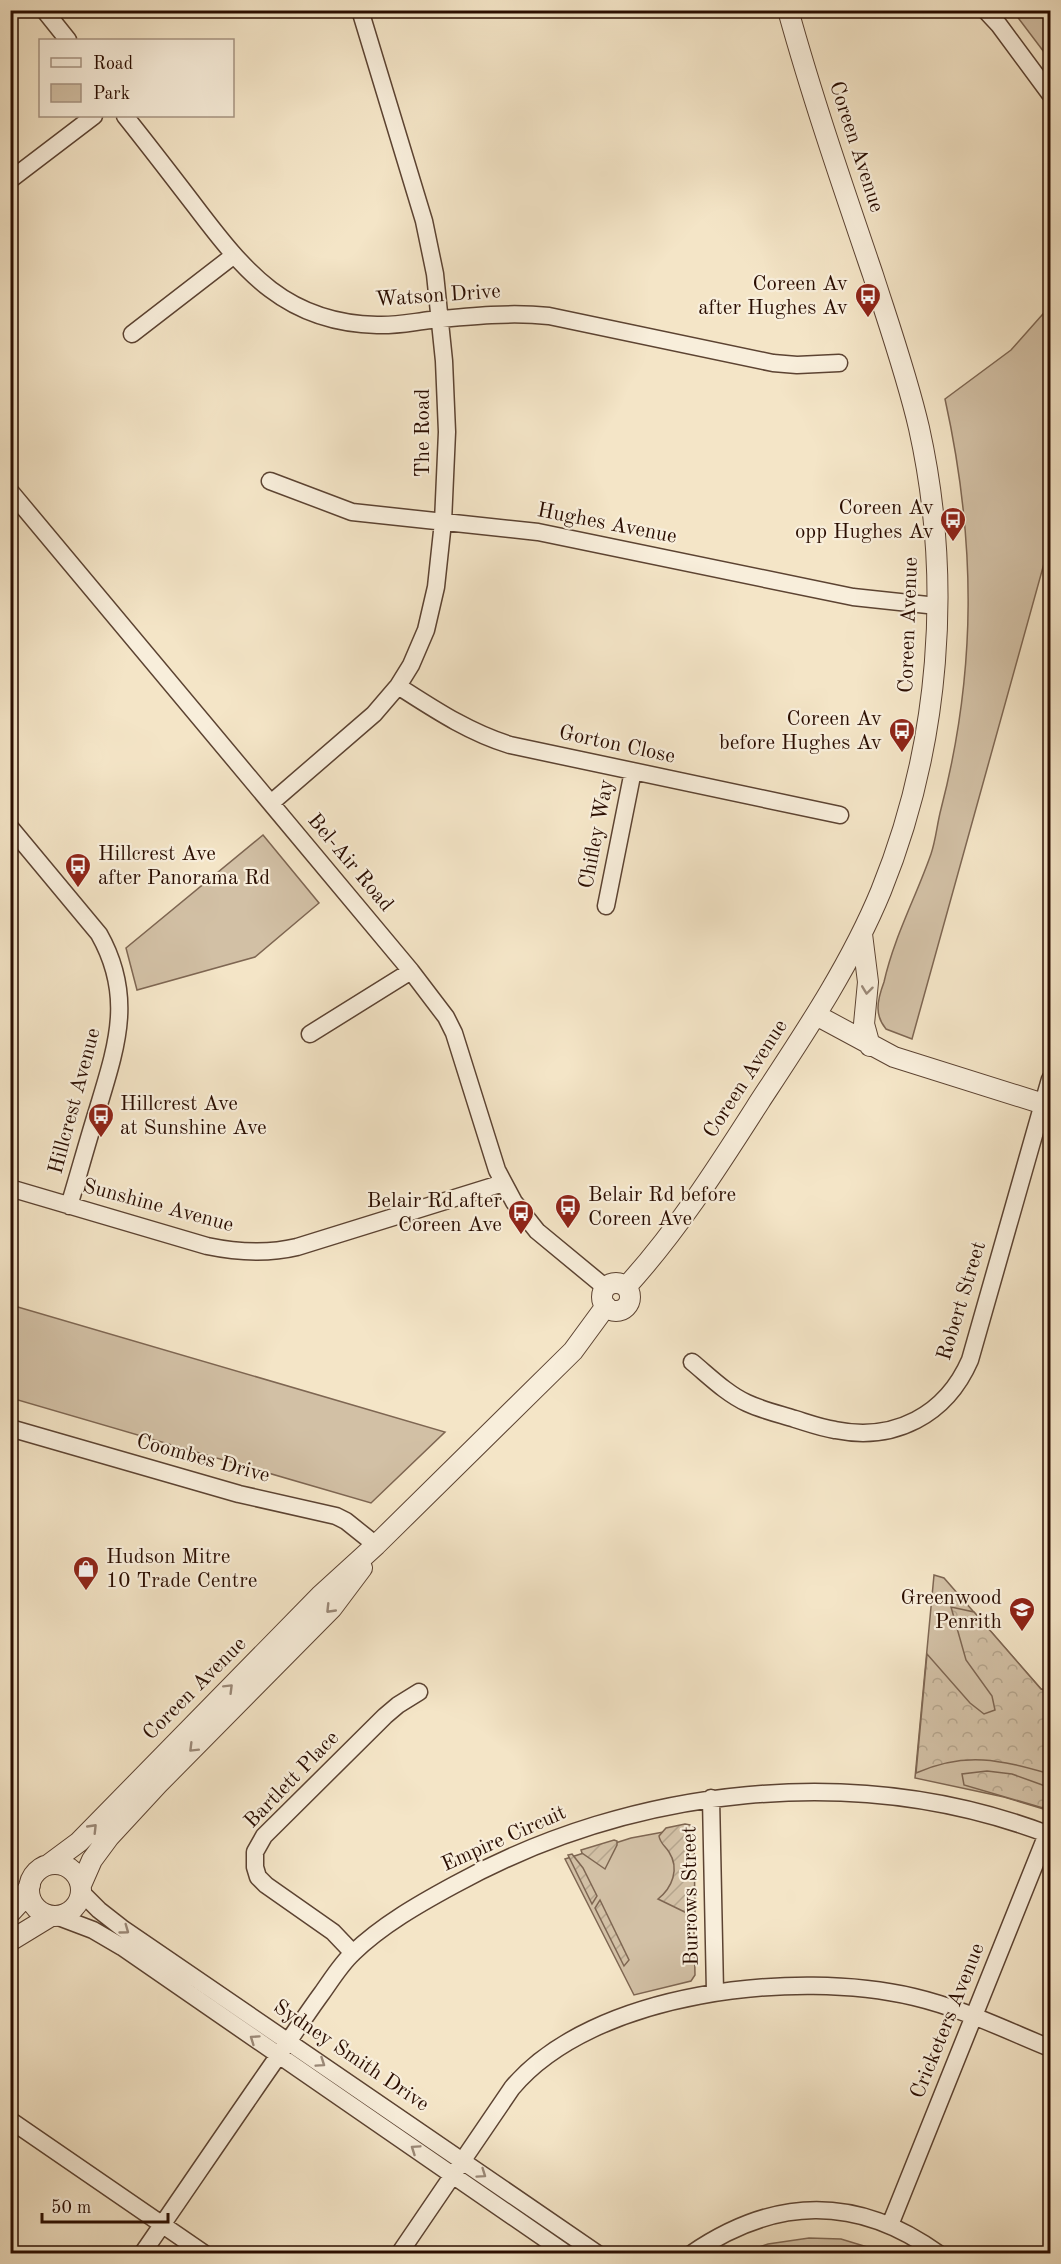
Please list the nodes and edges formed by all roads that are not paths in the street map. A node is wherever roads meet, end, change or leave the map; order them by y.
1 (44, 10) edge
2 (360, 10) edge
3 (788, 10) edge
4 (985, 10) edge
5 (67, 39) edge
6 (1050, 94) edge
7 (92, 117) edge
8 (127, 117) edge
9 (10, 180) edge
10 (233, 256) junction
11 (440, 320) junction
12 (132, 334) dead end
13 (839, 363) dead end
14 (270, 482) dead end
15 (10, 491) edge
16 (16, 509) edge
17 (443, 522) junction
18 (938, 606) junction
19 (398, 686) junction
20 (633, 771) junction
21 (271, 803) junction
22 (840, 814) dead end
23 (10, 827) edge
24 (606, 906) dead end
25 (861, 934) junction
26 (411, 971) junction
27 (816, 1015) junction
28 (310, 1034) dead end
29 (870, 1046) junction
30 (1050, 1079) edge
31 (1047, 1104) edge
32 (503, 1183) junction
33 (10, 1188) edge
34 (69, 1206) junction
35 (606, 1297) junction
36 (692, 1362) dead end
37 (10, 1428) edge
38 (376, 1545) junction
39 (419, 1692) dead end
40 (711, 1798) junction
41 (1049, 1835) edge
42 (48, 1865) junction
43 (30, 1885) junction
44 (81, 1888) junction
45 (10, 1913) edge
46 (54, 1916) junction
47 (10, 1941) edge
48 (353, 1953) junction
49 (715, 1992) junction
50 (974, 2017) junction
51 (288, 2041) junction
52 (1050, 2048) edge
53 (278, 2056) junction
54 (10, 2120) edge
55 (462, 2160) junction
56 (452, 2175) junction
57 (163, 2224) junction
58 (890, 2225) junction
59 (142, 2253) edge
60 (205, 2253) edge
61 (399, 2253) edge
62 (567, 2253) edge
63 (598, 2253) edge
64 (691, 2253) edge
65 (939, 2253) edge

1 - 5 street
2 - 11 street, The Road
3 - 18 street, Coreen Avenue
4 - 6 street
7 - 9 street
8 - 10 street, Watson Drive
10 - 11 street, Watson Drive
10 - 12 street
11 - 13 street, Watson Drive
11 - 17 street, The Road
14 - 17 street, Hughes Avenue
15 - 16 street, Bel-Air Road
16 - 21 street, Bel-Air Road
17 - 18 street, Hughes Avenue
17 - 19 street, The Road
18 - 25 street, Coreen Avenue
19 - 20 street, Gorton Close
19 - 21 street, The Road
20 - 22 street, Gorton Close
20 - 24 street, Chifley Way
21 - 26 street, Bel-Air Road
23 - 34 street, Hillcrest Avenue
25 - 27 street, Coreen Avenue
25 -> 29 street
26 - 28 street
26 - 32 street, Bel-Air Road
27 - 29 street
27 - 35 street, Coreen Avenue
29 - 31 street
30 - 31 street, Robert Street
31 - 36 street, Robert Street
32 - 34 street, Sunshine Avenue
32 - 35 street, Bel-Air Road
33 - 34 street, Sunshine Avenue
35 - 38 street, Coreen Avenue
37 - 38 street, Coombes Drive
42 -> 38 street, Coreen Avenue
38 -> 44 street, Coreen Avenue
39 - 48 street, Bartlett Place
40 - 41 street, Empire Circuit
40 - 48 street, Empire Circuit
40 - 49 street, Burrows Street
41 - 50 street, Cricketers Avenue
42 - 43 street
42 - 44 street
43 - 45 street
43 - 46 street
44 - 46 street
44 -> 51 street, Sydney Smith Drive
46 - 47 street
53 -> 46 street, Sydney Smith Drive
48 - 51 street, Empire Circuit
49 - 50 street
49 - 55 street
50 - 52 street
50 - 58 street, Cricketers Avenue
51 - 53 street, Empire Circuit
51 -> 55 street, Sydney Smith Drive
56 -> 53 street, Sydney Smith Drive
53 - 57 street, Empire Circuit
54 - 57 street
55 - 56 street
55 -> 63 street, Sydney Smith Drive
56 - 61 street
56 - 62 street, Sydney Smith Drive
57 - 59 street, Empire Circuit
57 - 60 street
58 - 64 street
58 - 65 street

